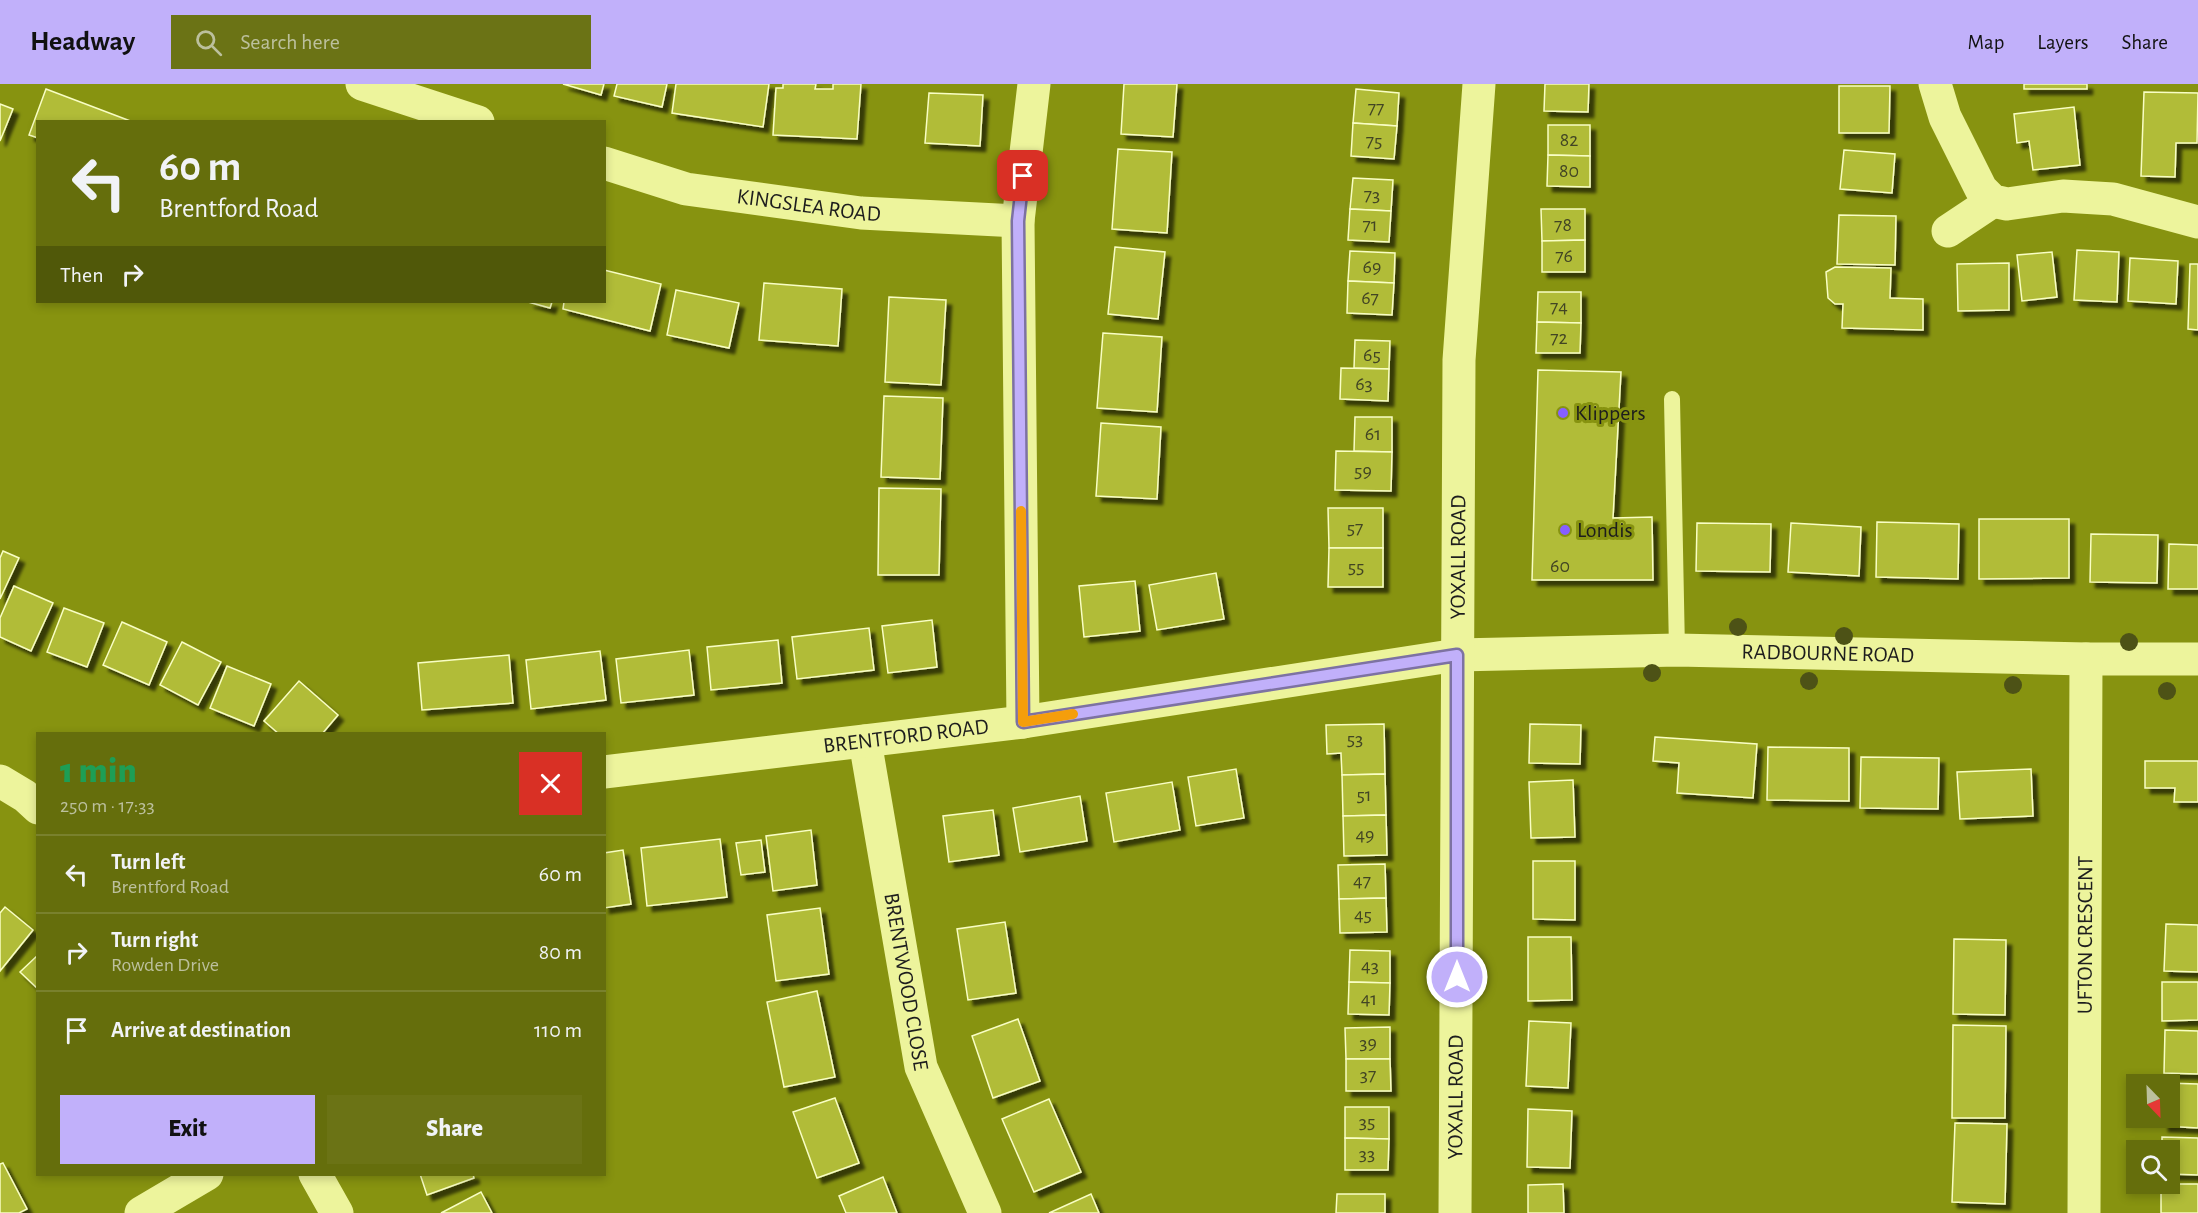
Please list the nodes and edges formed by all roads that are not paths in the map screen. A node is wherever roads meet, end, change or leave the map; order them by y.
1 (362, 84) edge
2 (1034, 84) edge
3 (1479, 84) edge
4 (1935, 84) edge
5 (472, 120) edge
6 (606, 164) edge
7 (1993, 201) junction
8 (1018, 221) junction
9 (2198, 222) edge
10 (1948, 231) dead end
11 (1672, 399) dead end
12 (1677, 650) junction
13 (1457, 655) junction
14 (2086, 659) junction
15 (2198, 659) edge
16 (1023, 722) junction
17 (865, 741) junction
18 (606, 772) edge
19 (204, 1176) edge
20 (316, 1176) edge
21 (141, 1213) edge
22 (337, 1213) edge
23 (985, 1213) edge
24 (1455, 1213) edge
25 (2084, 1213) edge

1 - 5 street
2 - 8 street
3 - 13 street, YOXALL ROAD
4 - 7 street
6 - 8 street, KINGSLEA ROAD
7 - 9 street
7 - 10 street
8 - 16 street
11 - 12 lane
12 - 13 street, RADBOURNE ROAD
12 - 14 street, RADBOURNE ROAD
13 - 16 street, BRENTFORD ROAD
13 - 24 street, YOXALL ROAD
14 - 15 street, RADBOURNE ROAD
14 - 25 street, UFTON CRESCENT
16 - 17 street, BRENTFORD ROAD
17 - 18 street, BRENTFORD ROAD
17 - 23 street, BRENTWOOD CLOSE
19 - 21 street
20 - 22 street

